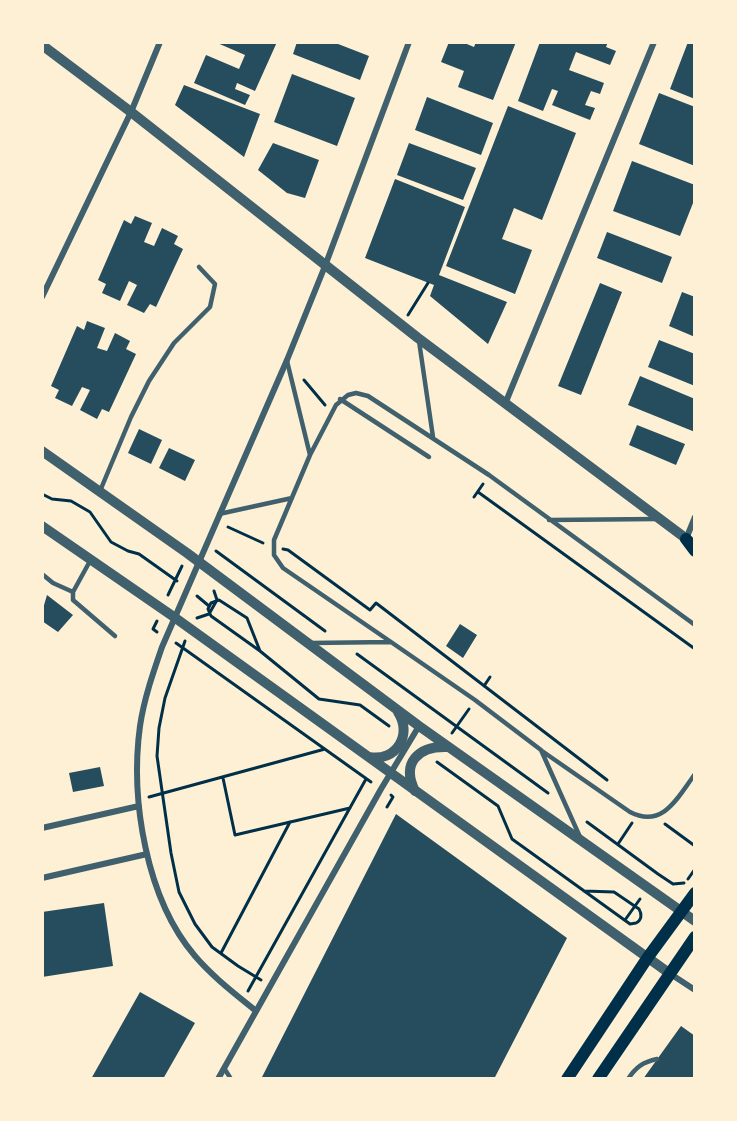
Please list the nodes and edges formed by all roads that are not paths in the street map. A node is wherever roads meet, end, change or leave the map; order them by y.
1 (160, 42) edge
2 (409, 42) edge
3 (654, 42) edge
4 (42, 45) edge
5 (131, 112) junction
6 (325, 266) junction
7 (199, 267) dead end
8 (42, 297) edge
9 (418, 338) junction
10 (287, 360) junction
11 (340, 399) junction
12 (505, 404) junction
13 (433, 437) junction
14 (42, 452) edge
15 (310, 455) junction
16 (429, 457) dead end
17 (99, 492) junction
18 (292, 498) junction
19 (219, 514) junction
20 (695, 517) edge
21 (659, 519) junction
22 (549, 520) junction
23 (42, 526) edge
24 (690, 542) edge
25 (695, 552) edge
26 (91, 560) junction
27 (198, 562) junction
28 (42, 574) edge
29 (73, 592) junction
30 (174, 617) junction
31 (695, 625) edge
32 (115, 636) dead end
33 (391, 642) junction
34 (307, 643) junction
35 (396, 709) junction
36 (419, 726) junction
37 (446, 746) junction
38 (541, 750) junction
39 (369, 757) junction
40 (391, 773) junction
41 (695, 774) edge
42 (415, 791) junction
43 (139, 803) junction
44 (42, 828) edge
45 (583, 842) junction
46 (147, 854) junction
47 (42, 878) edge
48 (695, 893) edge
49 (681, 912) junction
50 (695, 921) edge
51 (695, 937) edge
52 (648, 957) junction
53 (669, 973) junction
54 (695, 990) edge
55 (256, 1011) junction
56 (657, 1059) dead end
57 (224, 1068) junction
58 (218, 1079) edge
59 (231, 1079) edge
60 (567, 1079) edge
61 (598, 1079) edge
62 (628, 1079) edge

1 - 5 street
2 - 6 street
3 - 12 street
4 - 5 street
5 - 6 street
5 - 8 street
6 - 9 street
6 - 10 street
7 - 17 lane
9 - 12 street
9 - 13 lane
10 - 15 lane
10 - 19 street
11 - 13 lane
11 - 15 lane
11 - 16 lane
12 - 21 street
13 - 22 lane
14 - 17 street
15 - 18 lane
17 - 27 street
18 - 19 lane
18 - 33 lane
19 - 27 street
20 - 24 street
21 - 22 lane
21 - 24 street
22 - 31 lane
23 - 26 street
24 - 25 main road
26 - 29 lane
26 - 30 street
27 - 30 street
27 - 34 street
28 - 29 lane
29 - 32 lane
30 - 39 street
30 - 43 street
33 - 34 lane
33 - 38 lane
34 - 35 street
35 - 36 street
35 - 39 street
36 - 37 street
36 - 40 street
37 - 42 street
37 - 45 street
38 - 41 lane
38 - 45 lane
39 - 40 street
40 - 42 street
40 - 55 street
42 - 52 street
43 - 44 street
43 - 46 street
45 - 49 street
46 - 47 street
46 - 55 street
48 - 49 main road
49 - 50 street
49 - 52 main road
51 - 53 main road
52 - 53 street
52 - 60 main road
53 - 54 street
53 - 61 main road
55 - 57 street
56 - 62 lane
57 - 58 street
57 - 59 lane

